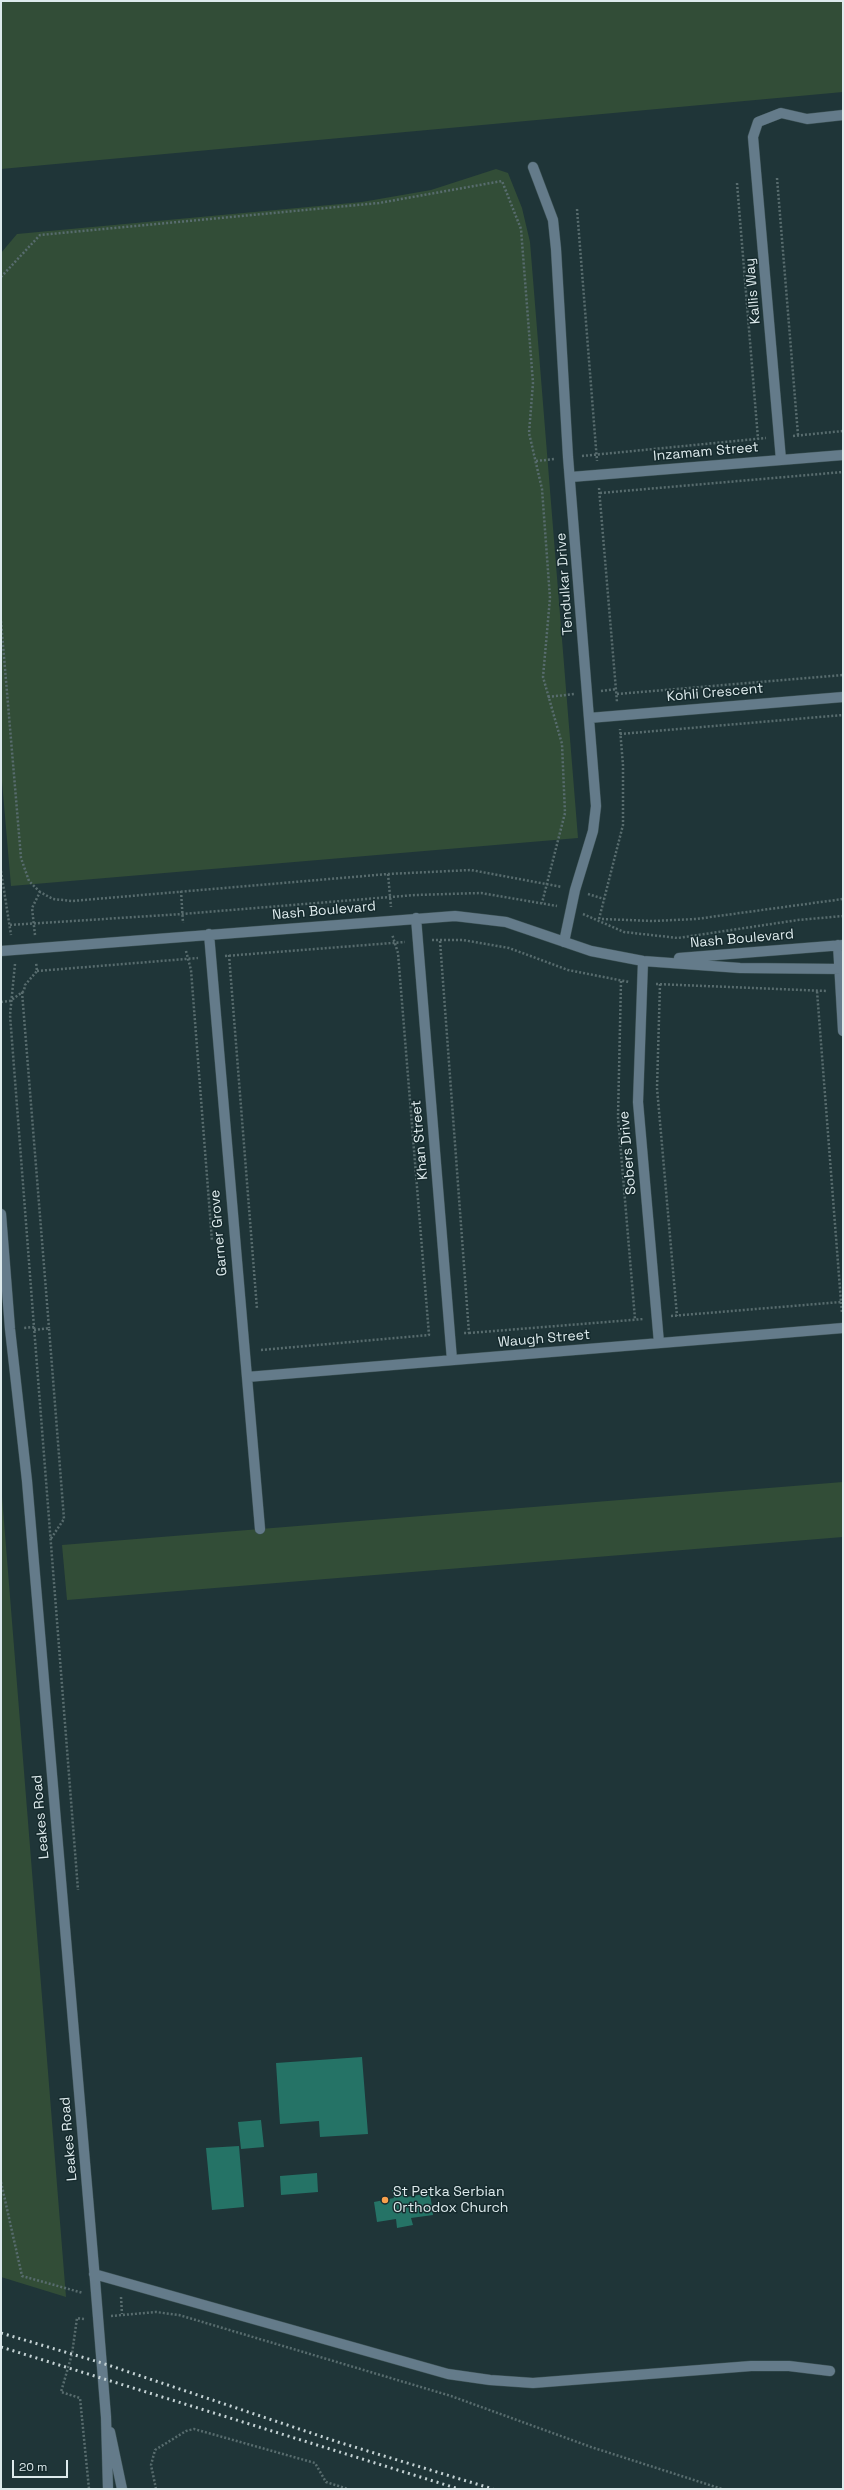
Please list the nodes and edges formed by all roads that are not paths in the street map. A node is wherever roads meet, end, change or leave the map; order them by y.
1 (843, 115) edge
2 (533, 167) dead end
3 (843, 455) edge
4 (781, 460) junction
5 (571, 477) junction
6 (843, 697) edge
7 (589, 718) junction
8 (416, 918) junction
9 (209, 934) junction
10 (564, 942) junction
11 (841, 945) edge
12 (1, 951) edge
13 (643, 961) junction
14 (841, 969) edge
15 (843, 1031) edge
16 (1, 1214) edge
17 (4, 1286) edge
18 (843, 1328) edge
19 (659, 1343) junction
20 (452, 1360) junction
21 (247, 1377) junction
22 (260, 1529) dead end
23 (94, 2274) junction
24 (830, 2371) dead end
25 (106, 2417) junction
26 (108, 2489) edge
27 (122, 2489) edge

1 - 4 street, Kallis Way
2 - 5 street, Tendulkar Drive
3 - 4 street, Inzamam Street
4 - 5 street, Inzamam Street
5 - 7 street, Tendulkar Drive
6 - 7 street, Kohli Crescent
7 - 10 street, Tendulkar Drive
8 - 9 street, Nash Boulevard
8 - 10 street, Nash Boulevard
8 - 20 street, Khan Street
9 - 12 street, Nash Boulevard
9 - 21 street, Garner Grove
10 - 13 street, Nash Boulevard
11 - 13 street, Nash Boulevard
11 - 14 street
13 - 14 street, Nash Boulevard
13 - 19 street, Sobers Drive
14 - 15 street
16 - 17 street, Leakes Road
17 - 23 street, Leakes Road
18 - 19 street, Waugh Street
19 - 20 street, Waugh Street
20 - 21 street, Waugh Street
21 - 22 street, Garner Grove
23 - 24 street
23 - 25 street, Leakes Road
25 - 26 street, Leakes Road
25 - 27 street, Leakes Road

